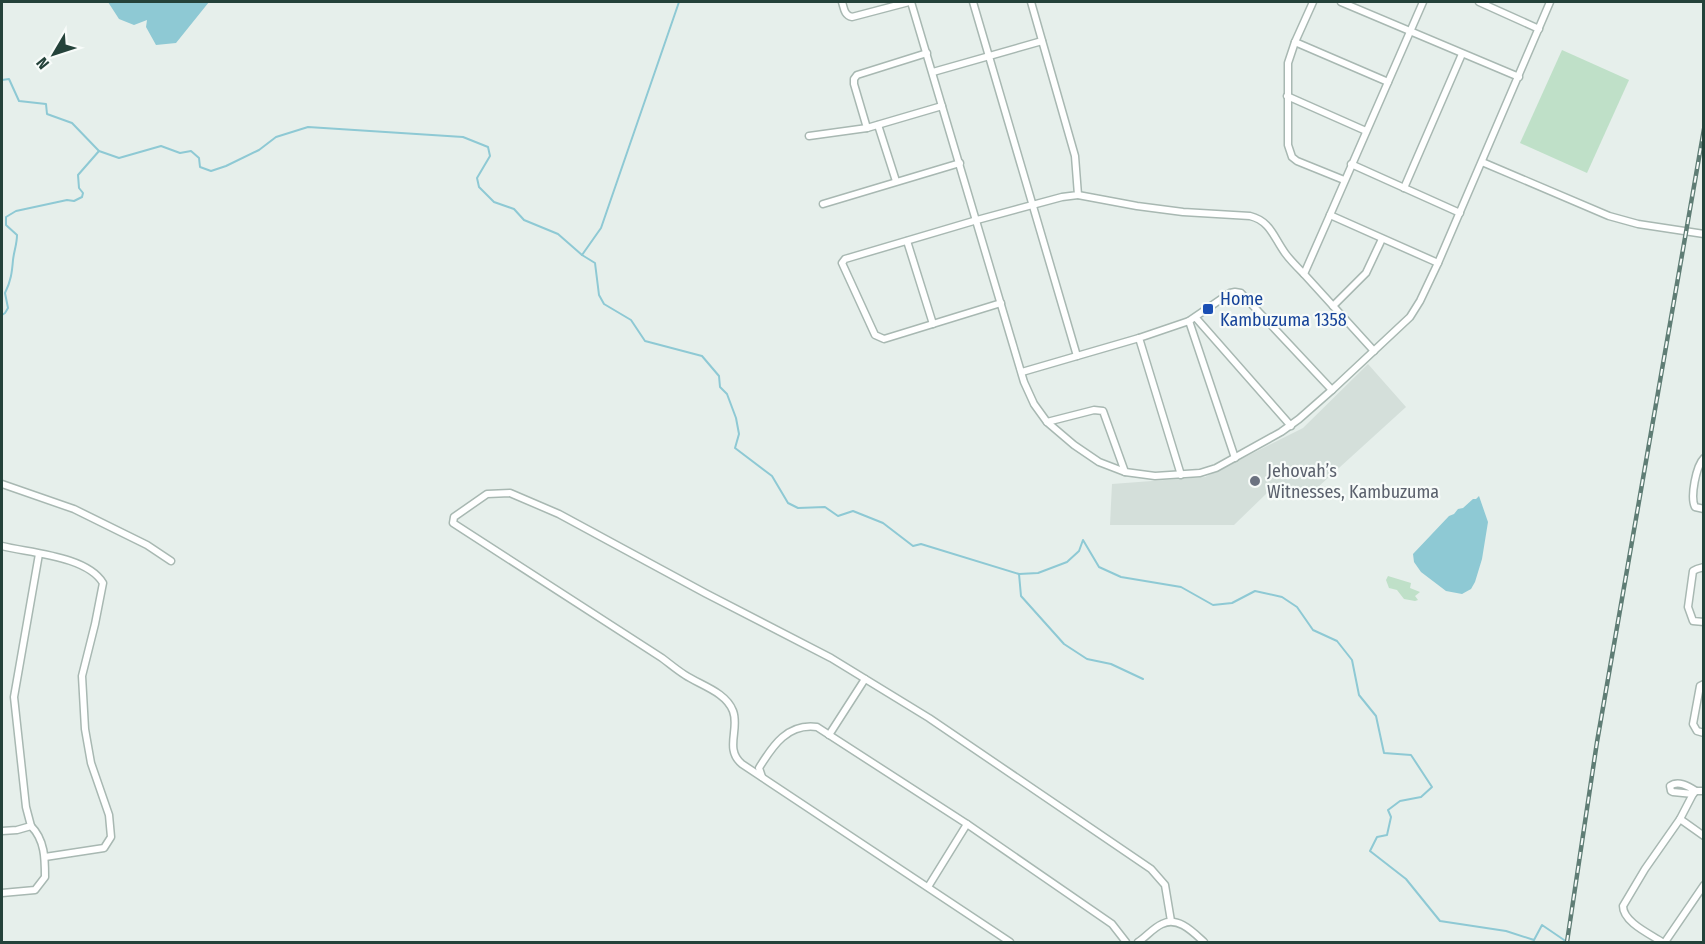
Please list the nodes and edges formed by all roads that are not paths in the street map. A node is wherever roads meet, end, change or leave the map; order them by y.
1 (842, 2) edge
2 (910, 2) edge
3 (973, 2) edge
4 (1031, 2) edge
5 (1313, 2) edge
6 (1341, 2) edge
7 (1423, 2) edge
8 (1483, 2) edge
9 (1550, 2) edge
10 (1539, 29) junction
11 (1410, 32) junction
12 (1042, 41) junction
13 (1295, 42) junction
14 (927, 53) junction
15 (1462, 54) junction
16 (990, 56) junction
17 (933, 72) junction
18 (1519, 77) junction
19 (1388, 82) junction
20 (1287, 96) junction
21 (942, 106) junction
22 (878, 125) junction
23 (867, 128) junction
24 (1366, 131) junction
25 (809, 136) dead end
26 (1482, 162) junction
27 (960, 163) junction
28 (1351, 164) junction
29 (1344, 180) junction
30 (896, 182) junction
31 (1404, 188) junction
32 (1078, 195) junction
33 (823, 204) dead end
34 (1034, 205) junction
35 (1460, 213) junction
36 (1330, 215) junction
37 (977, 220) junction
38 (1704, 234) edge
39 (1382, 239) junction
40 (908, 241) junction
41 (1438, 263) junction
42 (1304, 274) junction
43 (1000, 303) junction
44 (1333, 306) junction
45 (1193, 319) junction
46 (933, 324) junction
47 (1139, 338) junction
48 (1374, 351) junction
49 (1077, 356) junction
50 (1022, 372) junction
51 (1332, 390) junction
52 (1047, 422) junction
53 (1290, 426) junction
54 (1235, 458) junction
55 (1704, 458) edge
56 (1125, 472) junction
57 (1181, 476) junction
58 (2, 484) edge
59 (1704, 509) edge
60 (2, 546) edge
61 (39, 554) junction
62 (171, 561) dead end
63 (1704, 567) edge
64 (1704, 622) edge
65 (865, 679) junction
66 (1704, 684) edge
67 (1704, 733) edge
68 (829, 735) junction
69 (762, 777) junction
70 (1704, 791) edge
71 (1680, 819) junction
72 (967, 824) junction
73 (31, 826) junction
74 (2, 831) edge
75 (1704, 836) edge
76 (45, 857) junction
77 (1704, 885) edge
78 (928, 887) junction
79 (2, 893) edge
80 (1171, 921) junction
81 (1010, 942) edge
82 (1126, 942) edge
83 (1138, 942) edge
84 (1204, 942) edge
85 (1664, 942) edge

1 - 2 street
2 - 14 street
3 - 16 street
4 - 12 street
5 - 13 street
6 - 11 street
7 - 11 street
8 - 10 street
9 - 10 street
10 - 18 street
11 - 15 street
11 - 19 street
12 - 16 street
12 - 32 street
13 - 19 street
13 - 20 street
14 - 17 street
14 - 23 street
15 - 18 street
15 - 31 street
16 - 17 street
16 - 34 street
17 - 21 street
18 - 26 street
19 - 24 street
20 - 24 street
20 - 29 street
21 - 22 street
21 - 27 street
22 - 23 street
22 - 30 street
23 - 25 street
24 - 28 street
26 - 35 street
26 - 38 street
27 - 30 street
27 - 37 street
28 - 29 street
28 - 31 street
29 - 36 street
30 - 33 street
31 - 35 street
32 - 34 street
32 - 42 street
34 - 37 street
34 - 49 street
35 - 41 street
36 - 39 street
36 - 42 street
37 - 40 street
37 - 43 street
39 - 41 street
39 - 44 street
40 - 46 street
40 - 46 street
41 - 48 street
42 - 44 street
43 - 46 street
43 - 50 street
44 - 48 street
45 - 47 street
45 - 51 street
45 - 53 street
45 - 54 street
47 - 49 street
47 - 57 street
48 - 51 street
49 - 50 street
50 - 52 street
51 - 53 street
52 - 56 street
52 - 56 street
53 - 54 street
54 - 57 street
55 - 59 street
56 - 57 street
58 - 62 street
60 - 61 street
61 - 73 street
61 - 76 street
63 - 64 street
65 - 68 street
65 - 69 street
65 - 80 street
66 - 67 street
68 - 69 street
68 - 72 street
69 - 78 street
70 - 71 street
71 - 75 street
71 - 85 street
72 - 78 street
72 - 82 street
73 - 74 street
73 - 76 street
76 - 79 street
77 - 85 street
78 - 81 street
80 - 83 street
80 - 84 street

